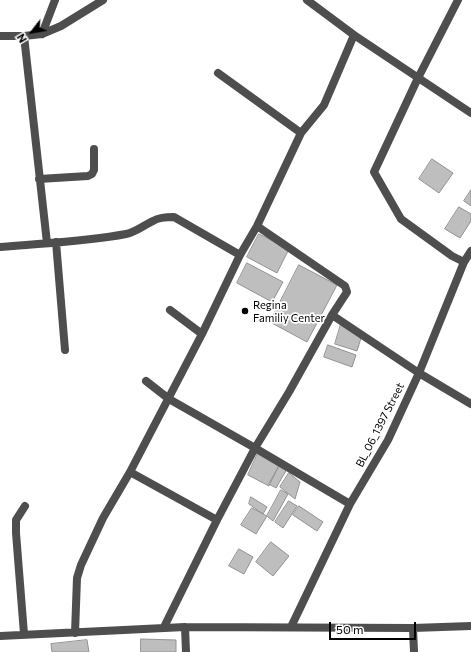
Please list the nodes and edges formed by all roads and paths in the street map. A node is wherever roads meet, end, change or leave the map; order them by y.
1 (55, 0) edge
2 (103, 0) edge
3 (307, 0) edge
4 (458, 0) edge
5 (42, 34) junction
6 (354, 35) junction
7 (0, 36) edge
8 (24, 36) junction
9 (218, 73) dead end
10 (418, 78) junction
11 (471, 113) edge
12 (301, 133) junction
13 (94, 149) dead end
14 (39, 179) junction
15 (257, 226) junction
16 (56, 242) junction
17 (47, 243) junction
18 (0, 247) edge
19 (471, 251) edge
20 (240, 255) junction
21 (464, 262) junction
22 (170, 310) dead end
23 (332, 315) junction
24 (202, 334) junction
25 (65, 350) dead end
26 (418, 373) junction
27 (146, 381) dead end
28 (169, 399) junction
29 (471, 404) edge
30 (255, 448) junction
31 (130, 472) junction
32 (350, 504) junction
33 (26, 506) dead end
34 (217, 520) junction
35 (471, 626) edge
36 (185, 627) junction
37 (291, 627) junction
38 (164, 628) junction
39 (413, 628) junction
40 (75, 633) junction
41 (24, 634) junction
42 (0, 636) edge
43 (186, 652) edge
44 (414, 652) edge

1 - 5 street
2 - 5 street
3 - 6 street
4 - 10 street
5 - 8 street
6 - 10 street
6 - 12 street
7 - 8 street
8 - 14 street
9 - 12 street
10 - 11 street
10 - 21 street
12 - 15 street
13 - 14 street
14 - 17 street
15 - 20 street
15 - 23 street
16 - 17 street
16 - 20 street
16 - 25 street
17 - 18 street
19 - 21 street, BL_06_1397 Street
20 - 24 street
21 - 26 street, BL_06_1397 Street
22 - 24 street
23 - 26 street
23 - 30 street
24 - 28 street
26 - 29 street
26 - 32 street, BL_06_1397 Street
27 - 28 street
28 - 30 street
28 - 31 street
30 - 32 street
30 - 34 street
31 - 34 street
31 - 40 street
32 - 37 street, BL_06_1397 Street
33 - 41 street
34 - 38 street
35 - 39 street
36 - 37 street
36 - 38 street
36 - 43 street
37 - 39 street
38 - 40 street
39 - 44 street
40 - 41 street
41 - 42 street

